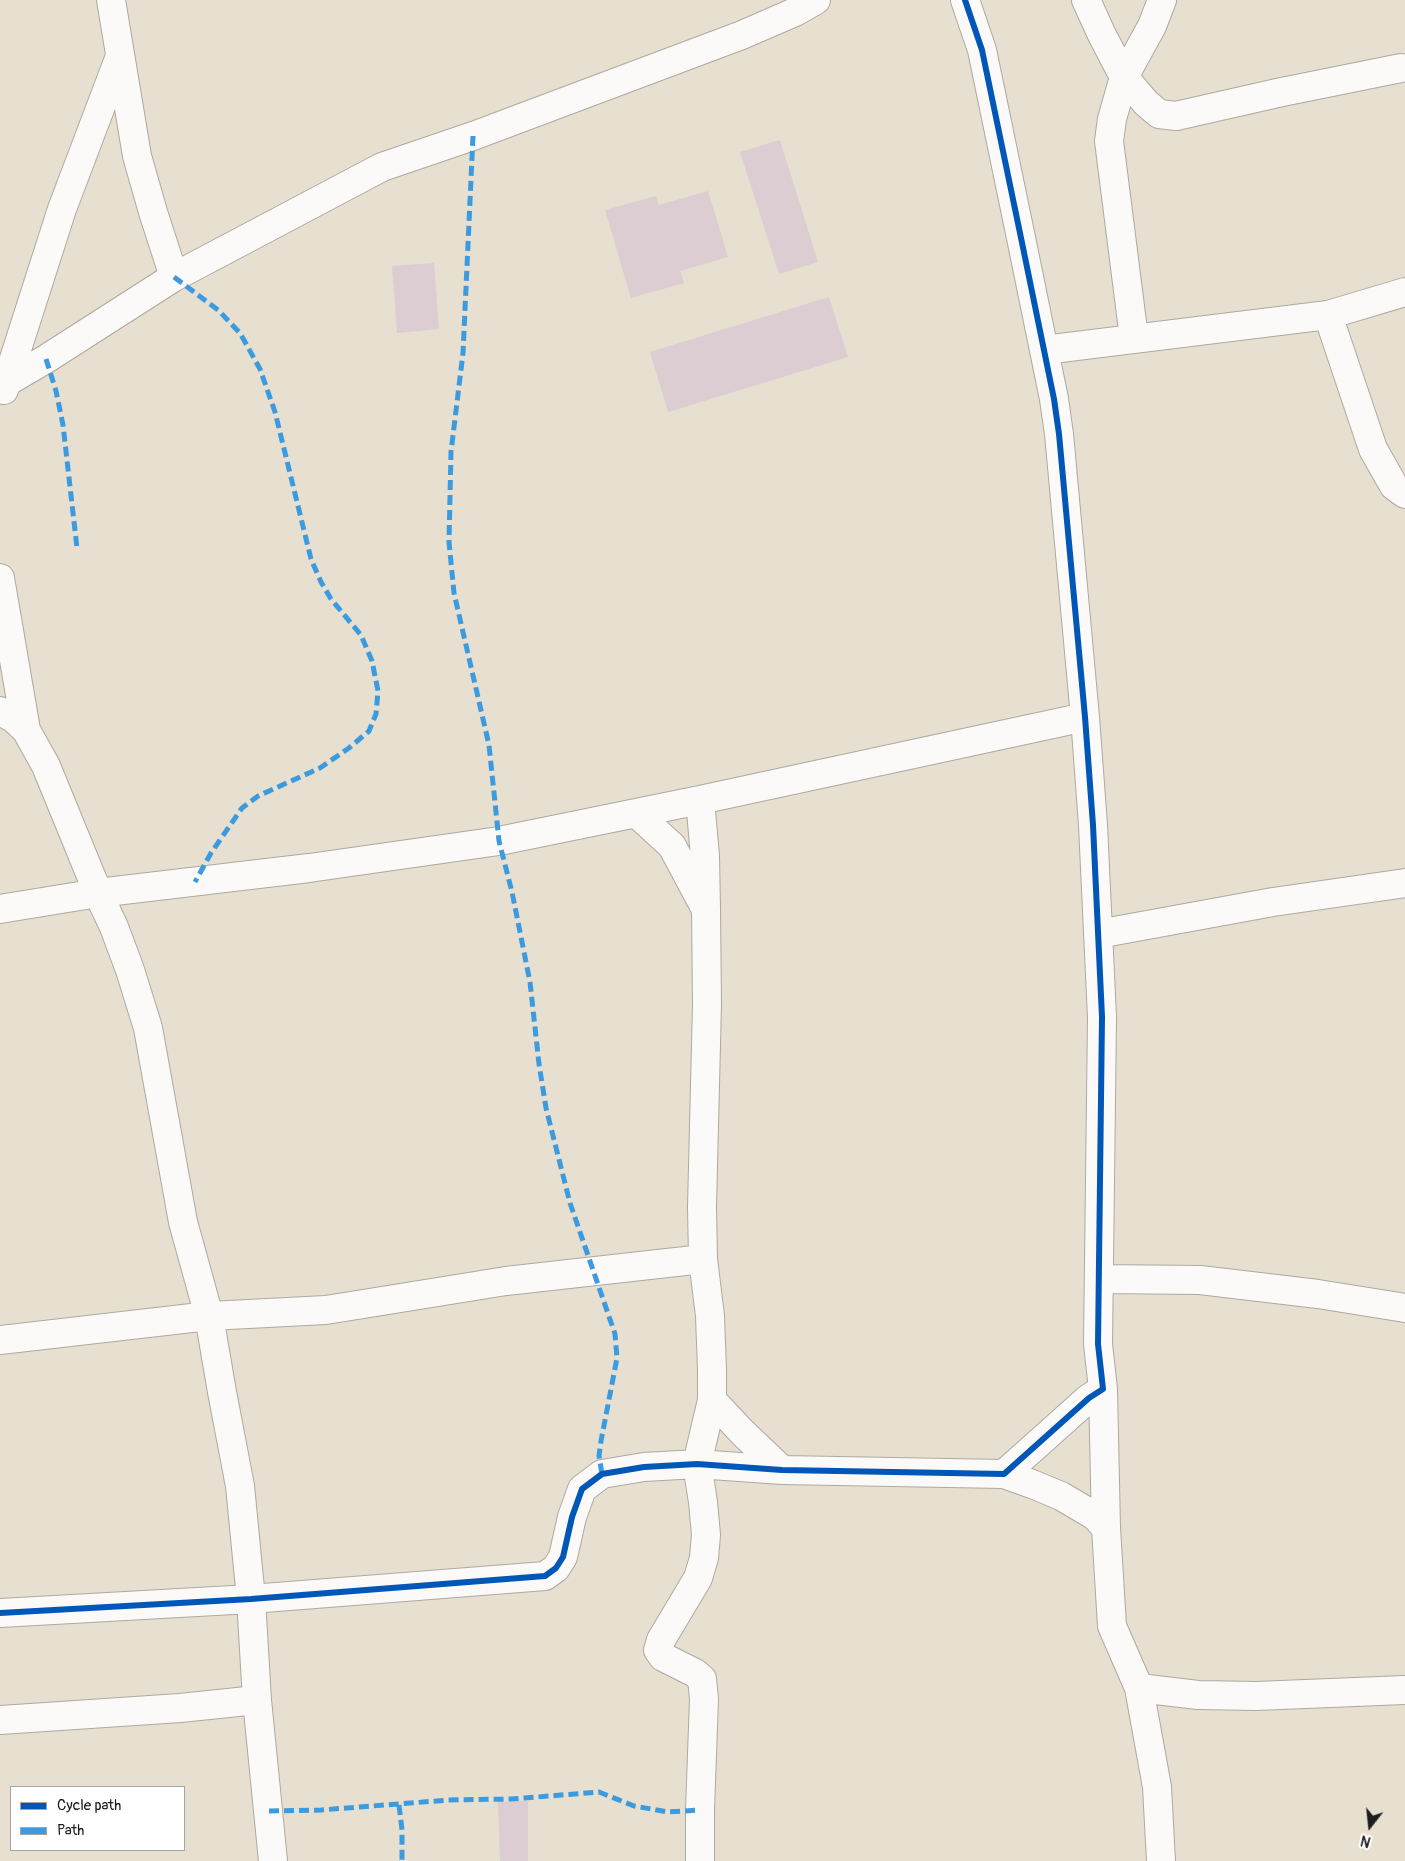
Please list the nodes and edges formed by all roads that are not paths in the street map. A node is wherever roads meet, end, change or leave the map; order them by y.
1 (111, 0) edge
2 (965, 0) edge
3 (1086, 0) edge
4 (1162, 0) edge
5 (801, 4) edge
6 (120, 56) junction
7 (1401, 68) dead end
8 (1124, 77) junction
9 (174, 277) junction
10 (1405, 292) edge
11 (1328, 315) junction
12 (1134, 338) junction
13 (1044, 350) junction
14 (2, 391) edge
15 (1405, 494) edge
16 (0, 578) edge
17 (0, 712) edge
18 (1085, 717) junction
19 (26, 730) junction
20 (700, 800) junction
21 (636, 813) junction
22 (1405, 883) edge
23 (98, 893) junction
24 (0, 909) edge
25 (706, 909) junction
26 (1098, 934) junction
27 (703, 1259) junction
28 (1100, 1279) junction
29 (1405, 1308) edge
30 (209, 1316) junction
31 (0, 1340) edge
32 (1103, 1389) junction
33 (712, 1400) junction
34 (696, 1464) junction
35 (782, 1470) junction
36 (1004, 1474) junction
37 (1106, 1528) junction
38 (251, 1599) junction
39 (0, 1613) edge
40 (1140, 1688) junction
41 (1405, 1690) edge
42 (257, 1700) junction
43 (0, 1720) edge
44 (273, 1861) edge
45 (700, 1861) edge
46 (1160, 1861) edge

1 - 6 street
2 - 13 street
3 - 8 street
4 - 8 street
5 - 9 street
6 - 9 street
6 - 14 street
7 - 8 street
8 - 12 street
9 - 14 street
10 - 11 street
11 - 12 street
11 - 15 street
12 - 13 street
13 - 18 street
16 - 19 street
17 - 19 street
18 - 20 street
18 - 26 street
19 - 23 street
20 - 21 street
20 - 25 street
21 - 23 street
21 - 25 street
22 - 26 street
23 - 24 street
23 - 30 street
25 - 27 street
26 - 28 street
27 - 30 street
27 - 33 street
28 - 29 street
28 - 32 street
30 - 31 street
30 - 38 street
32 - 36 street
32 - 37 street
33 - 34 street
33 - 35 street
34 - 35 street
34 - 38 street
34 - 45 street
35 - 36 street
36 - 37 street
37 - 40 street
38 - 39 street
38 - 42 street
40 - 41 street
40 - 46 street
42 - 43 street
42 - 44 street

